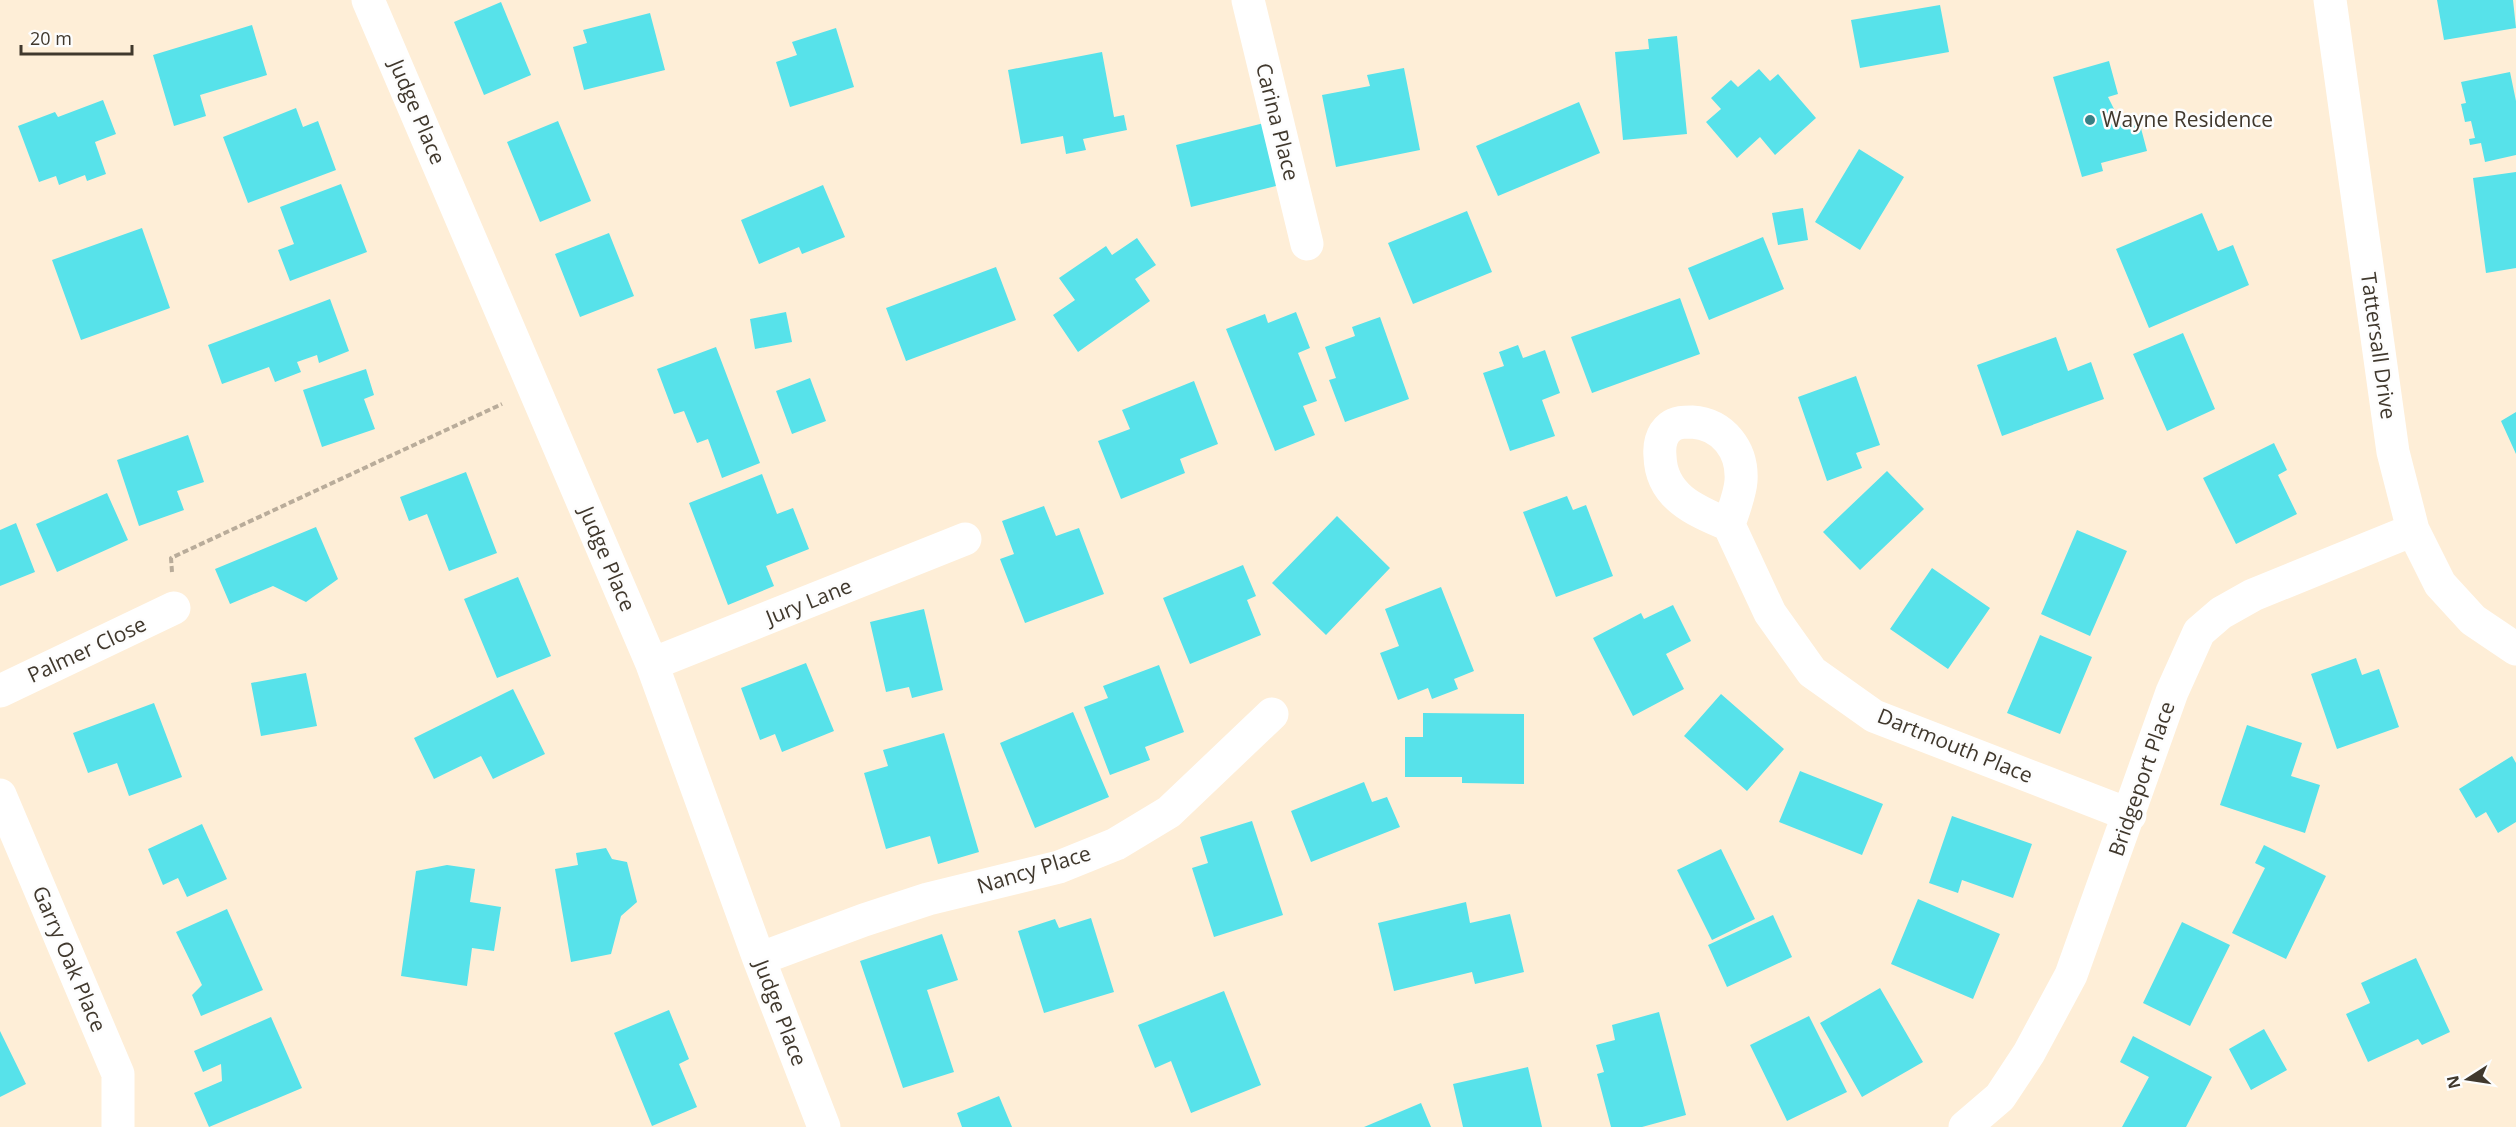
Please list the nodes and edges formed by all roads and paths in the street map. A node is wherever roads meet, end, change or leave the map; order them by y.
1 (368, 0) edge
2 (1248, 0) edge
3 (2330, 0) edge
4 (1307, 244) dead end
5 (535, 388) junction
6 (1729, 525) dead end
7 (2413, 530) junction
8 (965, 539) dead end
9 (174, 608) joint
10 (2516, 650) edge
11 (652, 664) junction
12 (0, 691) edge
13 (1272, 714) dead end
14 (0, 795) edge
15 (2130, 815) junction
16 (759, 959) junction
17 (118, 1127) edge
18 (824, 1127) edge
19 (1965, 1127) edge

1 - 5 street, Judge Place
2 - 4 street, Carina Place
3 - 7 street, Tattersall Drive
5 - 9 path
5 - 11 street, Judge Place
6 - 15 street, Dartmouth Place
7 - 10 street, Tattersall Drive
7 - 15 street, Bridgeport Place
8 - 11 street, Jury Lane
9 - 12 street, Palmer Close
11 - 16 street, Judge Place
13 - 16 street, Nancy Place
14 - 17 street, Garry Oak Place
15 - 19 street, Bridgeport Place
16 - 18 street, Judge Place

